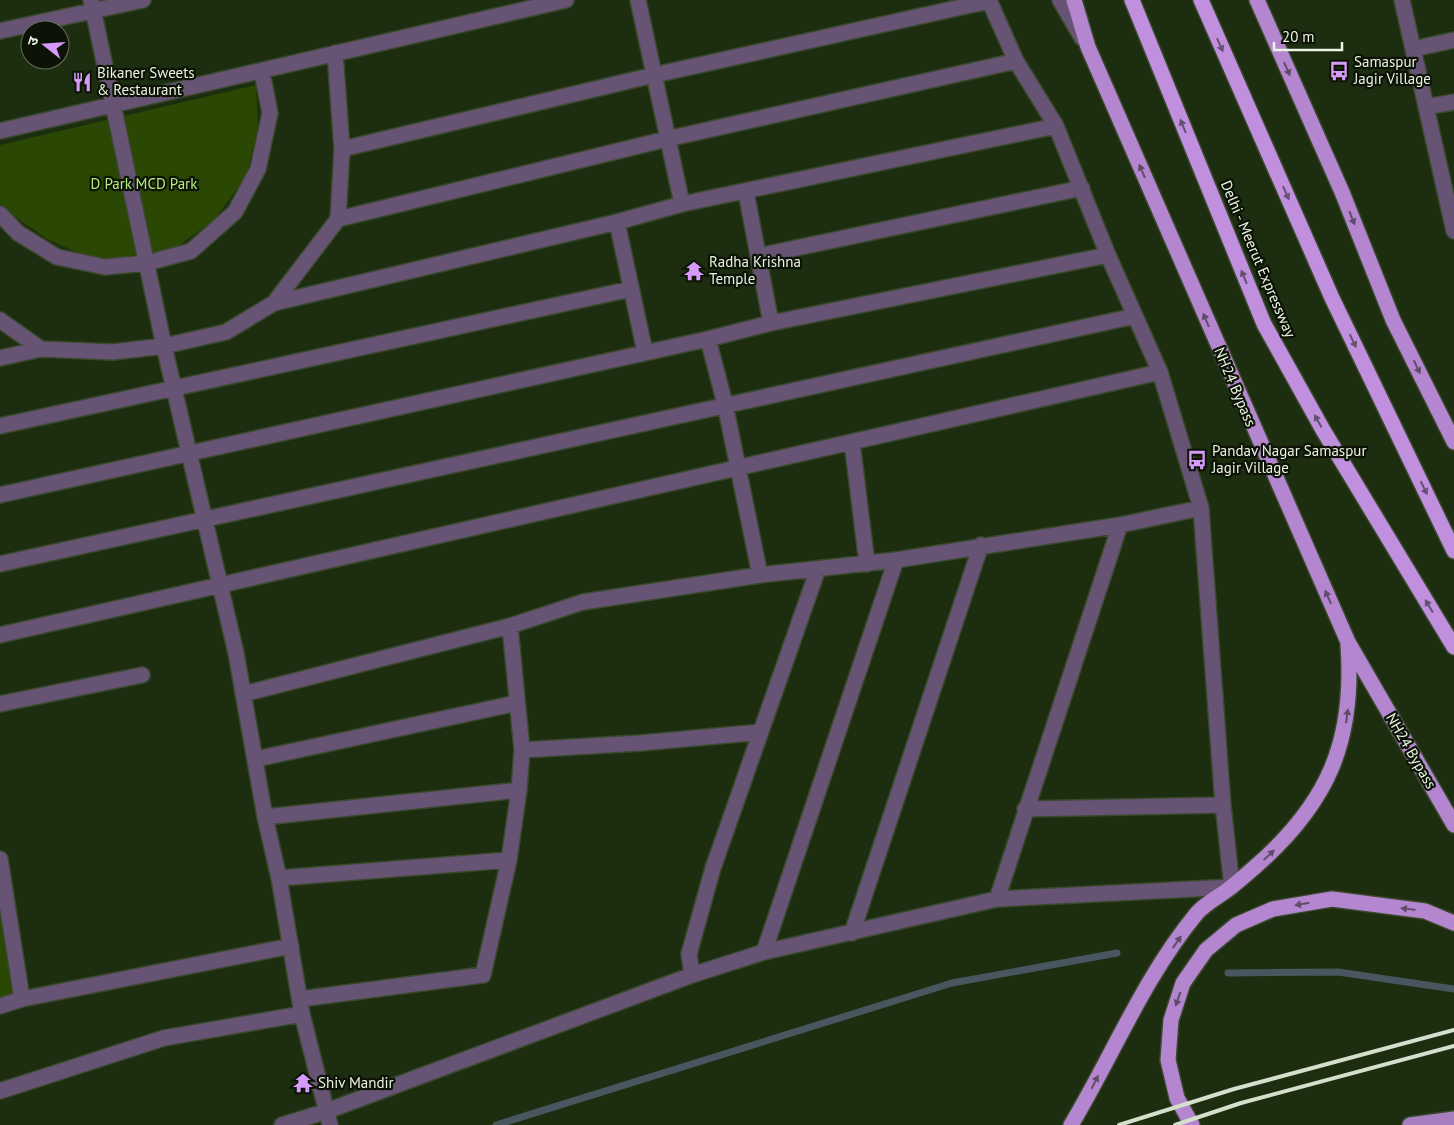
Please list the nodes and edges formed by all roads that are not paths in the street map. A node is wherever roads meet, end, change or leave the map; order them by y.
1 (142, 0) edge
2 (566, 0) edge
3 (638, 0) edge
4 (1060, 0) edge
5 (1074, 0) edge
6 (1132, 0) edge
7 (1200, 0) edge
8 (1257, 0) edge
9 (1262, 0) edge
10 (1402, 0) edge
11 (989, 1) edge
12 (92, 6) edge
13 (1267, 24) junction
14 (0, 31) edge
15 (1454, 40) edge
16 (1088, 47) junction
17 (1413, 49) junction
18 (335, 54) junction
19 (1016, 61) junction
20 (262, 72) junction
21 (654, 75) junction
22 (1454, 102) edge
23 (114, 106) junction
24 (1426, 107) junction
25 (1056, 126) junction
26 (0, 131) edge
27 (667, 139) junction
28 (342, 149) junction
29 (1447, 172) edge
30 (1082, 188) junction
31 (746, 192) junction
32 (682, 204) junction
33 (0, 214) edge
34 (338, 219) junction
35 (617, 222) junction
36 (1454, 231) edge
37 (1108, 255) junction
38 (758, 256) junction
39 (147, 263) junction
40 (631, 289) junction
41 (274, 303) junction
42 (1135, 316) junction
43 (0, 320) edge
44 (772, 323) junction
45 (708, 339) junction
46 (164, 346) junction
47 (41, 349) junction
48 (644, 352) junction
49 (0, 358) edge
50 (1160, 372) junction
51 (173, 388) junction
52 (725, 404) junction
53 (0, 426) edge
54 (852, 442) junction
55 (1454, 442) edge
56 (188, 453) junction
57 (738, 469) junction
58 (0, 494) edge
59 (1201, 508) junction
60 (206, 520) junction
61 (1120, 525) junction
62 (982, 545) junction
63 (1454, 551) edge
64 (896, 560) junction
65 (0, 564) edge
66 (867, 564) junction
67 (818, 569) junction
68 (760, 575) junction
69 (220, 584) junction
70 (510, 626) junction
71 (0, 635) edge
72 (1348, 642) junction
73 (1454, 647) edge
74 (142, 676) dead end
75 (243, 694) junction
76 (517, 702) junction
77 (0, 704) edge
78 (761, 732) junction
79 (522, 750) junction
80 (256, 759) junction
81 (519, 790) junction
82 (1223, 805) junction
83 (1025, 809) junction
84 (265, 817) junction
85 (1454, 826) edge
86 (0, 859) edge
87 (509, 860) junction
88 (279, 878) junction
89 (1232, 887) junction
90 (997, 899) junction
91 (1454, 923) edge
92 (852, 933) junction
93 (291, 946) junction
94 (764, 952) junction
95 (692, 975) junction
96 (22, 999) junction
97 (0, 1006) edge
98 (301, 1006) junction
99 (0, 1091) edge
100 (328, 1118) edge
101 (1454, 1119) edge
102 (282, 1125) edge
103 (1071, 1125) edge
104 (1192, 1125) edge
105 (1410, 1125) edge

1 - 12 street
2 - 18 street
3 - 21 street
4 - 16 street
5 - 16 highway, NH24 Bypass
73 -> 6 highway, Delhi - Meerut Expressway
7 -> 63 highway
8 - 13 highway
9 - 13 street
10 - 17 street
11 - 19 street
11 - 21 street
12 - 14 street
12 - 23 street
13 -> 55 highway
15 - 17 street
72 -> 16 highway, NH24 Bypass
17 - 24 street
18 - 20 street
18 - 28 street
19 - 25 street
19 - 27 street
20 - 23 street
20 - 39 street
21 - 27 street
21 - 28 street
22 - 24 street
23 - 26 street
23 - 39 street
24 - 29 street
25 - 30 street
25 - 31 street
27 - 32 street
27 - 34 street
28 - 34 street
29 - 36 street
30 - 37 street
30 - 38 street
31 - 32 street
31 - 38 street
32 - 35 street
33 - 39 street
34 - 41 street
35 - 40 street
35 - 41 street
37 - 42 street
37 - 44 street
38 - 44 street
39 - 46 street
40 - 48 street
40 - 51 street
41 - 46 street
42 - 50 street
42 - 52 street
43 - 47 street
44 - 45 street
45 - 48 street
45 - 52 street
46 - 47 street
46 - 51 street
47 - 49 street
48 - 56 street
50 - 54 street
50 - 59 street
51 - 53 street
51 - 56 street
52 - 57 street
52 - 60 street
54 - 57 street
54 - 66 street
56 - 58 street
56 - 60 street
57 - 68 street
57 - 69 street
59 - 61 street
59 - 82 street
60 - 65 street
60 - 69 street
61 - 62 street
61 - 83 street
62 - 64 street
62 - 92 street
64 - 66 street
64 - 94 street
66 - 67 street
67 - 68 street
67 - 78 street
68 - 70 street
69 - 71 street
69 - 75 street
70 - 75 street
70 - 76 street
72 - 85 highway, NH24 Bypass
89 -> 72 highway
74 - 77 street
75 - 80 street
76 - 79 street
76 - 80 street
78 - 79 street
78 - 95 street
79 - 81 street
80 - 84 street
81 - 84 street
81 - 87 street
82 - 83 street
82 - 89 street
83 - 90 street
84 - 88 street
86 - 96 street
87 - 88 street
87 - 98 street
88 - 93 street
89 - 90 street
103 -> 89 highway
90 - 92 street
91 -> 104 highway
92 - 94 street
93 - 96 street
93 - 98 street
94 - 95 street
95 - 100 street
96 - 97 street
98 - 99 street
98 - 100 street
100 - 102 street
101 - 105 main road

